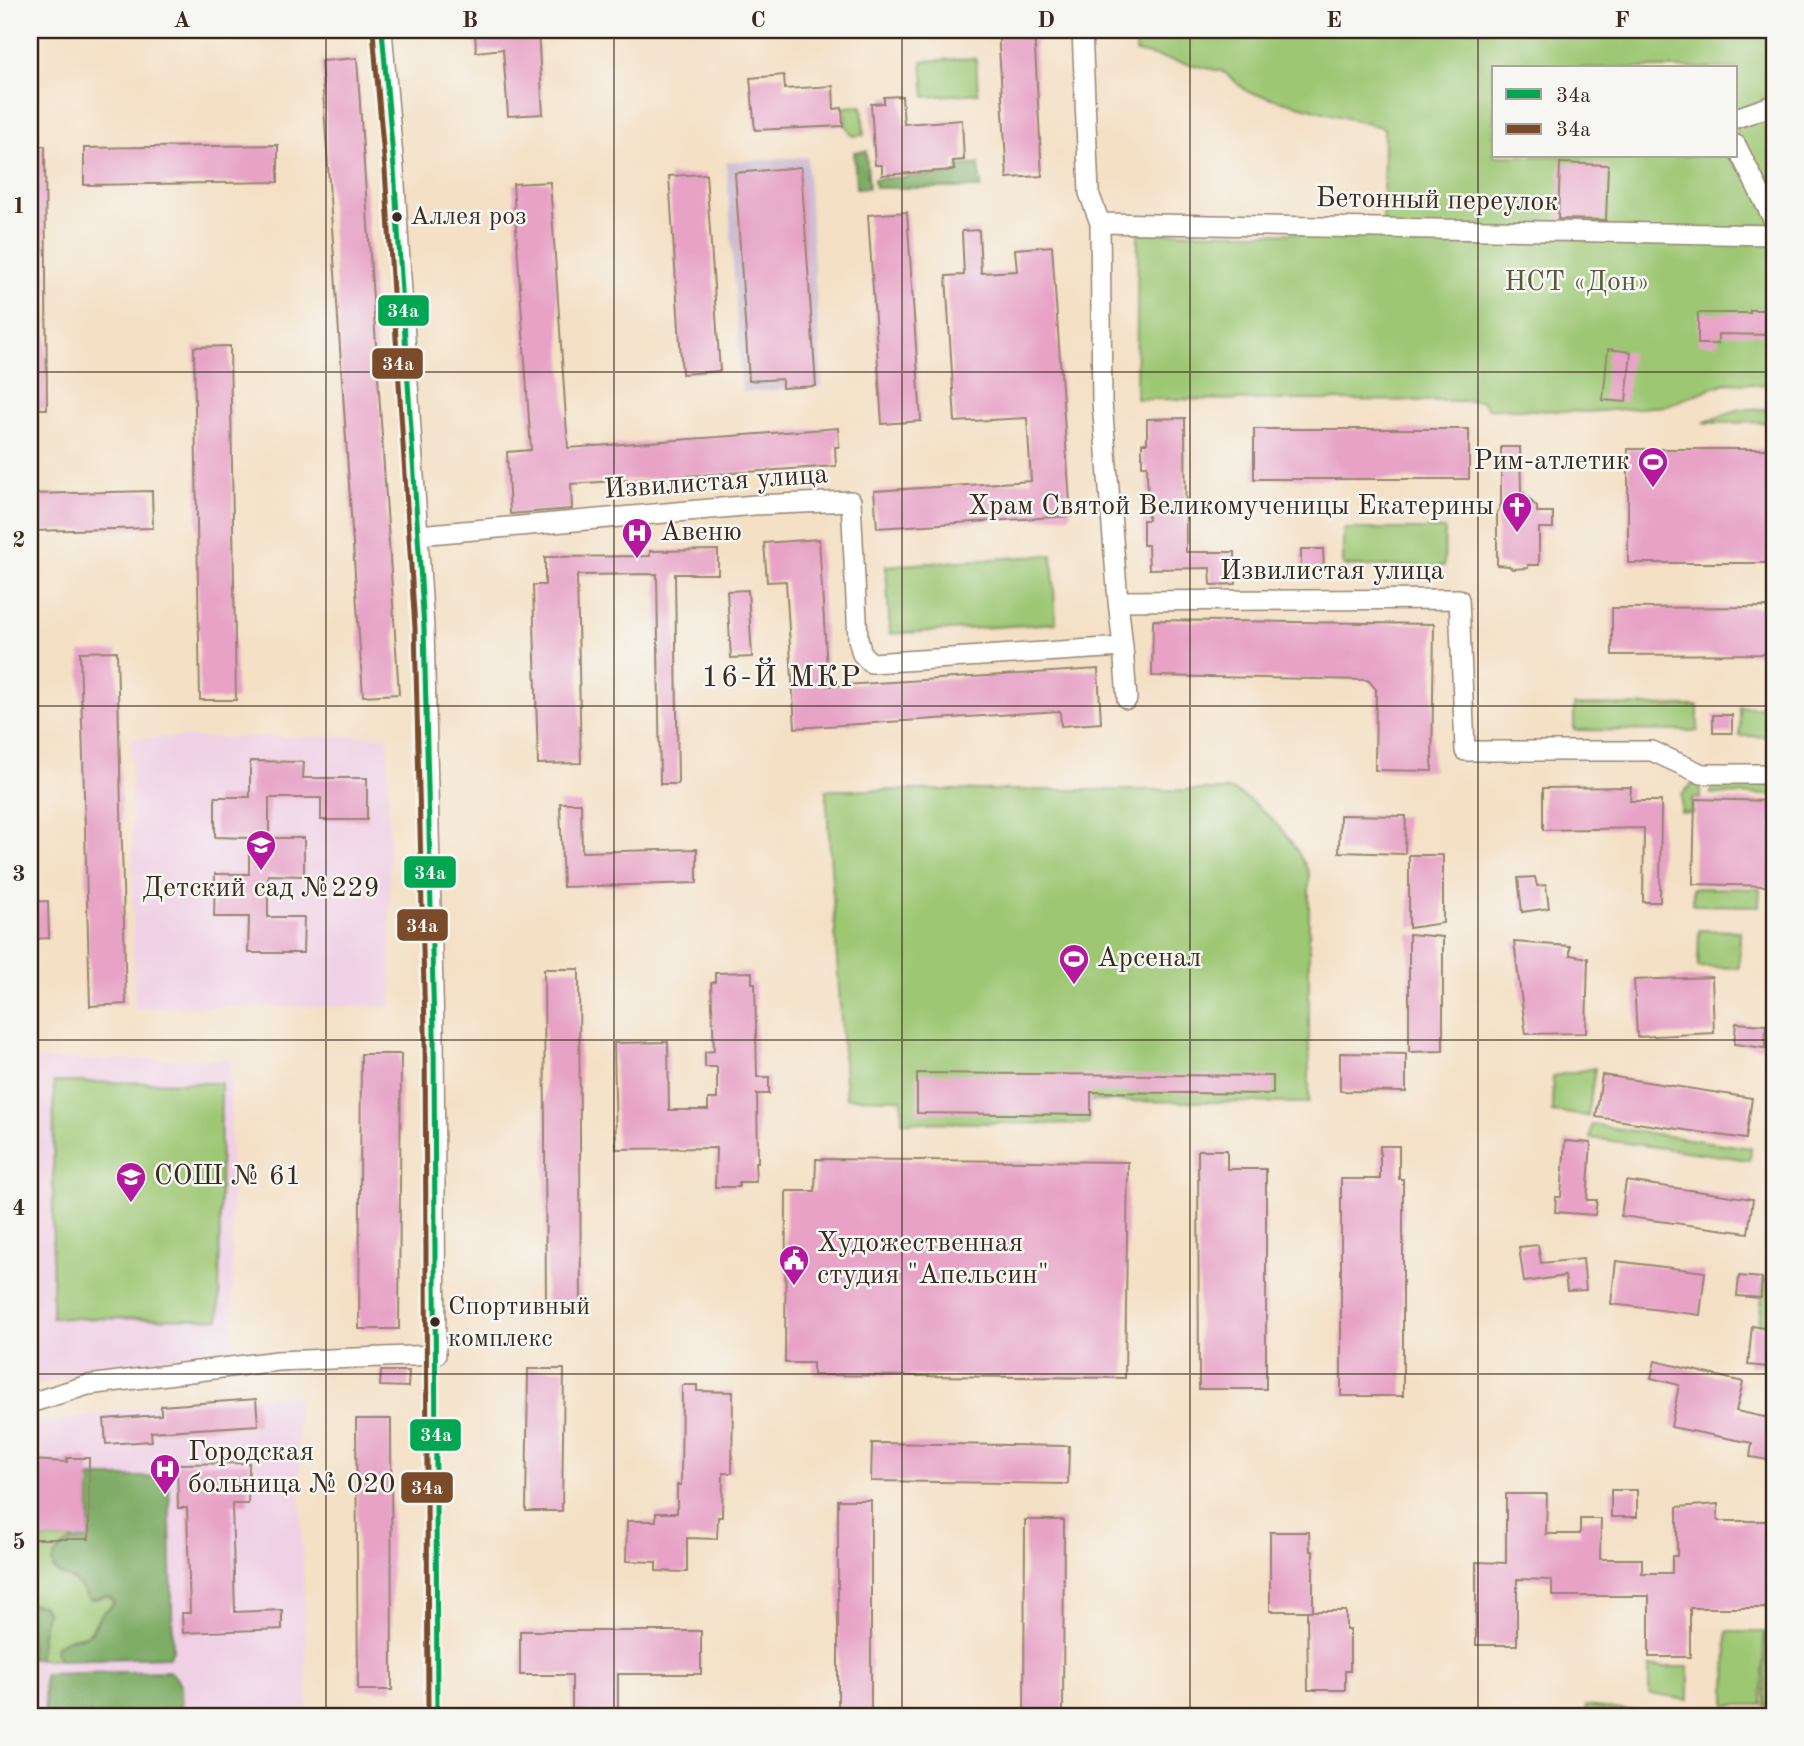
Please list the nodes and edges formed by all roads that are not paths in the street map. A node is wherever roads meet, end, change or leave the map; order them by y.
1 (382, 30) edge
2 (1082, 30) edge
3 (1774, 105) edge
4 (1738, 117) edge
5 (1738, 149) edge
6 (1774, 221) edge
7 (1100, 223) junction
8 (1774, 235) edge
9 (418, 535) junction
10 (1118, 601) junction
11 (1123, 647) junction
12 (1127, 699) dead end
13 (1774, 774) edge
14 (30, 1403) edge

1 - 9 street
2 - 7 street
3 - 4 street
5 - 6 street
7 - 8 street, Бетонный переулок
7 - 10 street
9 - 11 street, Извилистая улица
9 - 14 street
10 - 11 street
10 - 13 street, Извилистая улица
11 - 12 street

